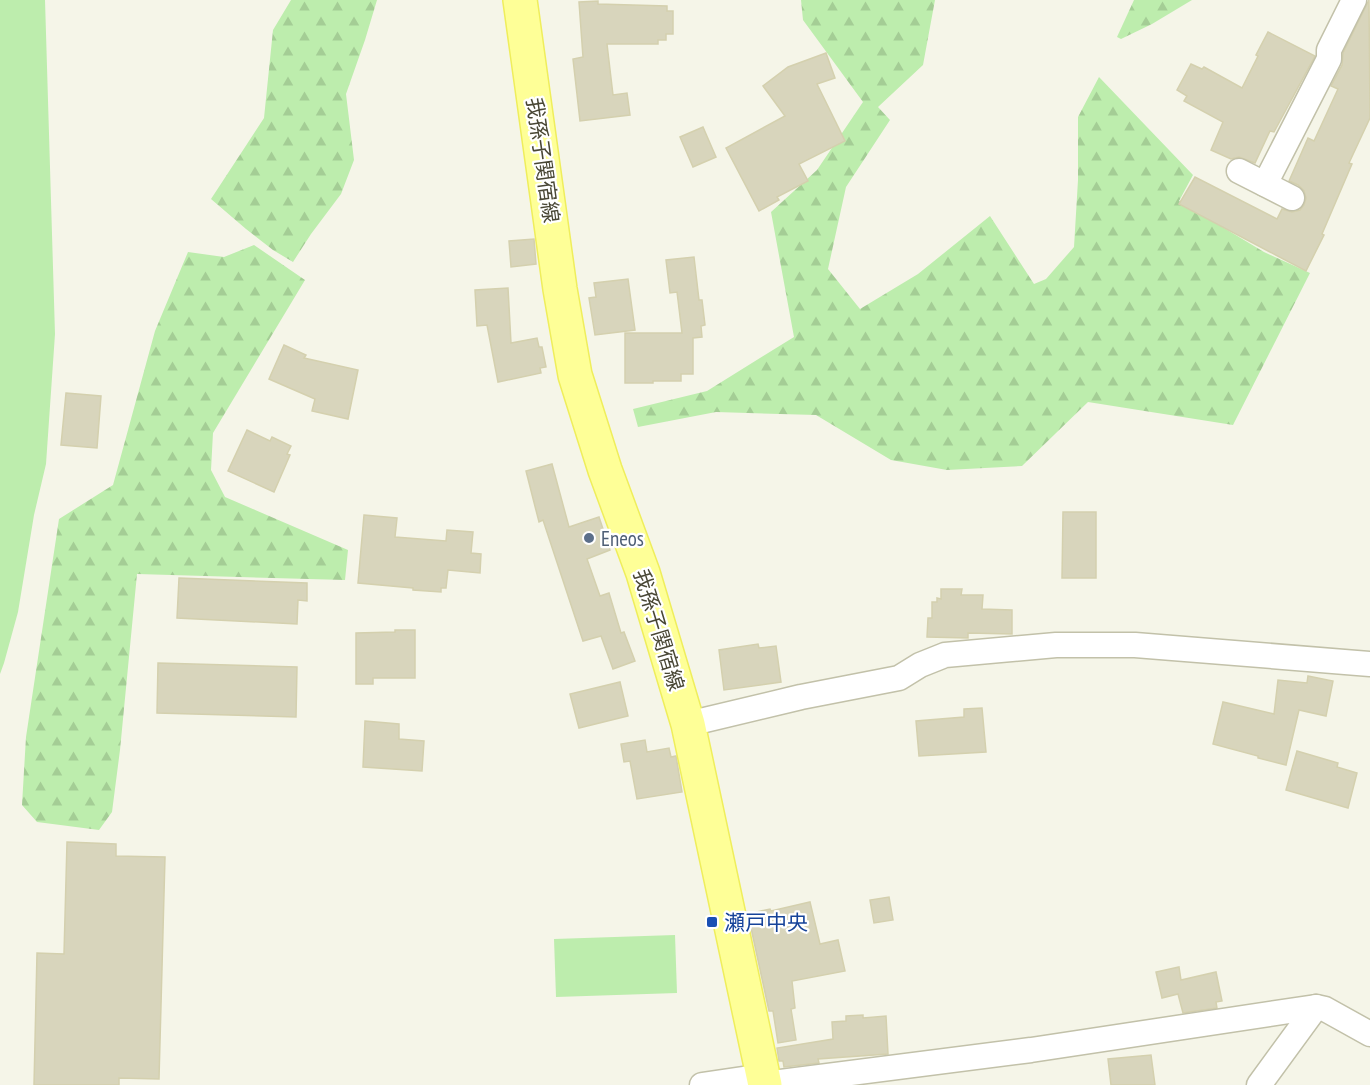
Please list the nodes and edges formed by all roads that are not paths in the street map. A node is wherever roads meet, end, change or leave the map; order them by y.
1 (520, 0) edge
2 (1354, 0) edge
3 (1239, 171) dead end
4 (1264, 184) junction
5 (1293, 198) dead end
6 (1370, 664) edge
7 (688, 724) junction
8 (1316, 1007) junction
9 (1370, 1034) edge
10 (764, 1082) edge
11 (702, 1085) edge
12 (1258, 1085) edge

1 - 7 main road, 我孫子関宿線
2 - 4 street
3 - 4 street
4 - 5 street
6 - 7 street
7 - 10 main road, 我孫子関宿線
8 - 9 street
8 - 10 street
8 - 12 street
10 - 11 street

